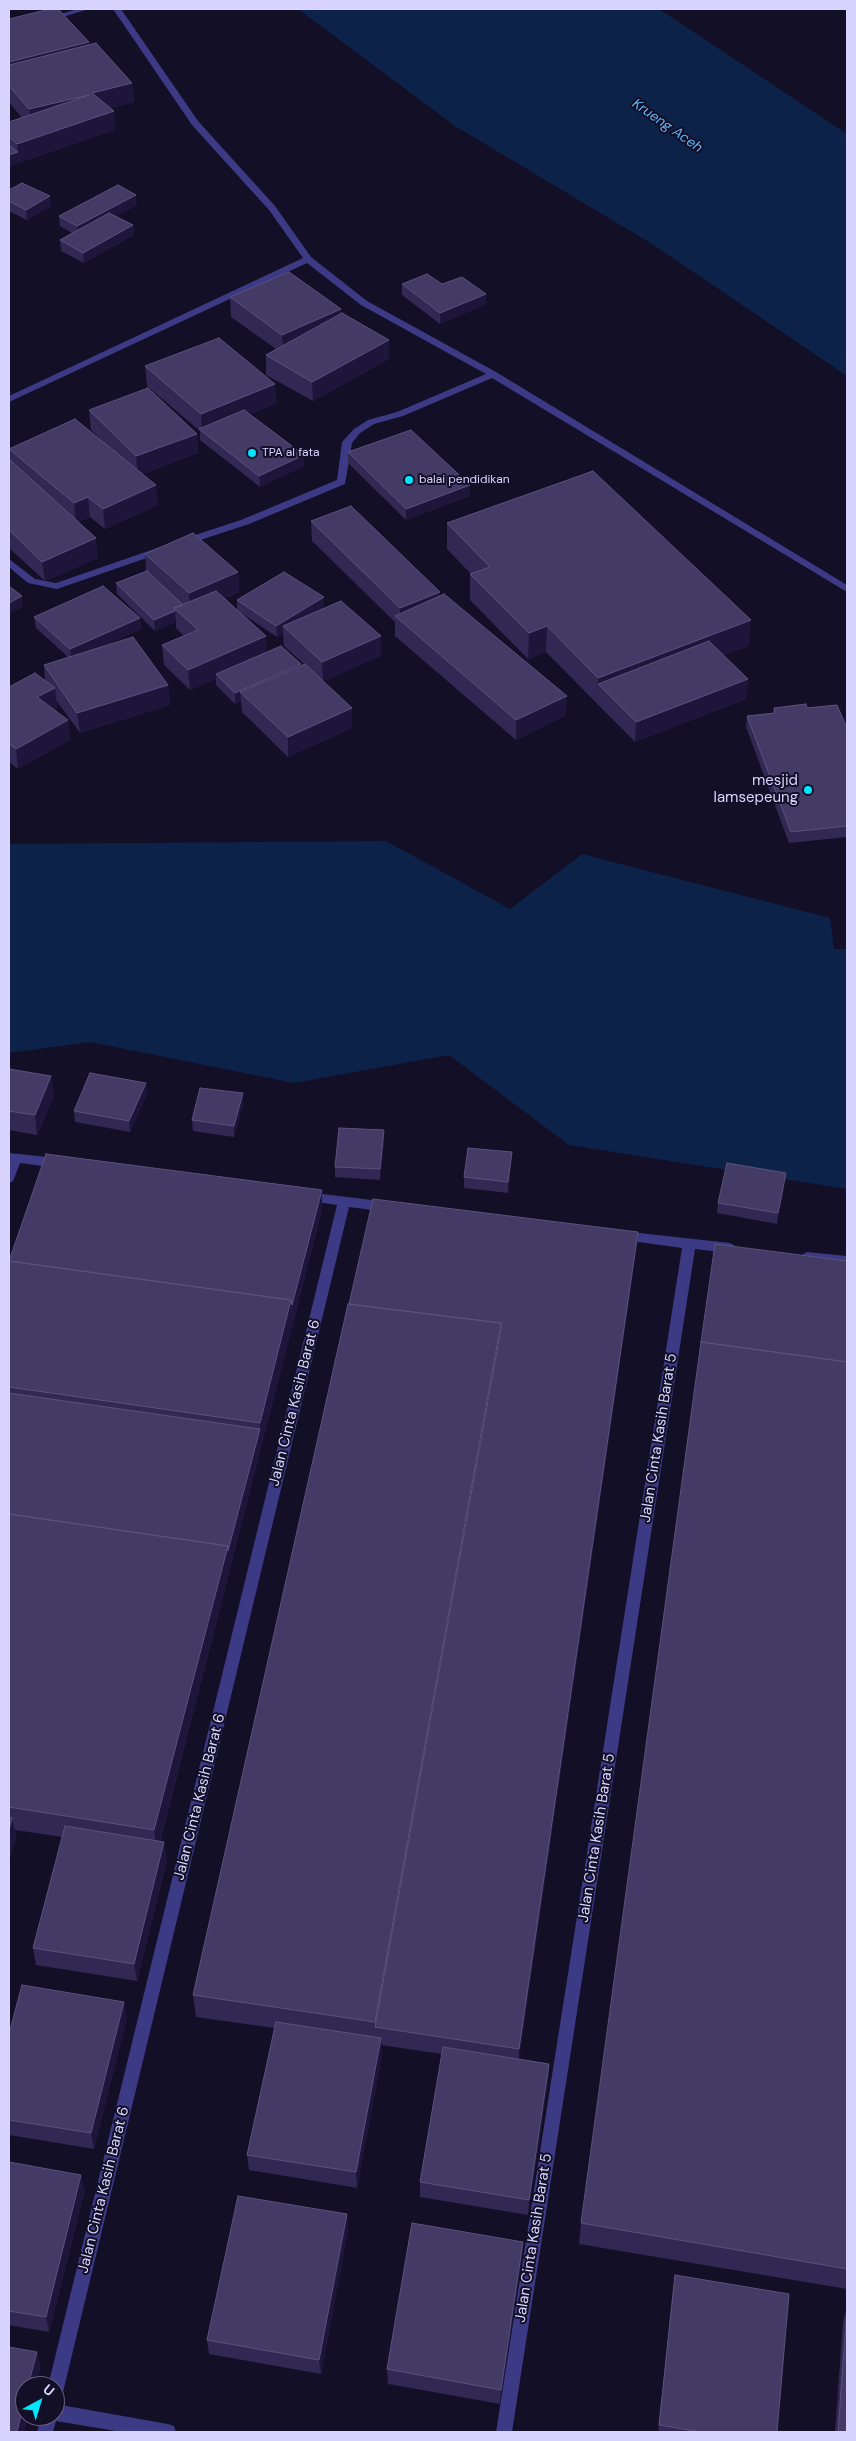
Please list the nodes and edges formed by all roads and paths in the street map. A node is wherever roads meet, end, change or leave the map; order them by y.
1 (85, 9) edge
2 (118, 9) edge
3 (38, 22) edge
4 (308, 259) junction
5 (493, 374) junction
6 (9, 398) edge
7 (9, 562) edge
8 (847, 589) edge
9 (12, 1157) edge
10 (74, 1165) edge
11 (9, 1178) edge
12 (296, 1195) edge
13 (344, 1202) junction
14 (403, 1209) edge
15 (610, 1234) edge
16 (689, 1244) junction
17 (738, 1249) edge
18 (798, 1256) edge
19 (847, 1261) edge
20 (59, 2376) edge
21 (65, 2414) edge
22 (168, 2432) edge
23 (504, 2432) edge

1 - 3 street
2 - 4 street
4 - 5 street
4 - 6 street
5 - 7 street
5 - 8 street
9 - 10 street
9 - 11 street
12 - 13 street
13 - 14 street
13 - 20 street, Jalan Cinta Kasih Barat 6
15 - 16 street
16 - 17 street
16 - 23 street, Jalan Cinta Kasih Barat 5
18 - 19 street
21 - 22 street

